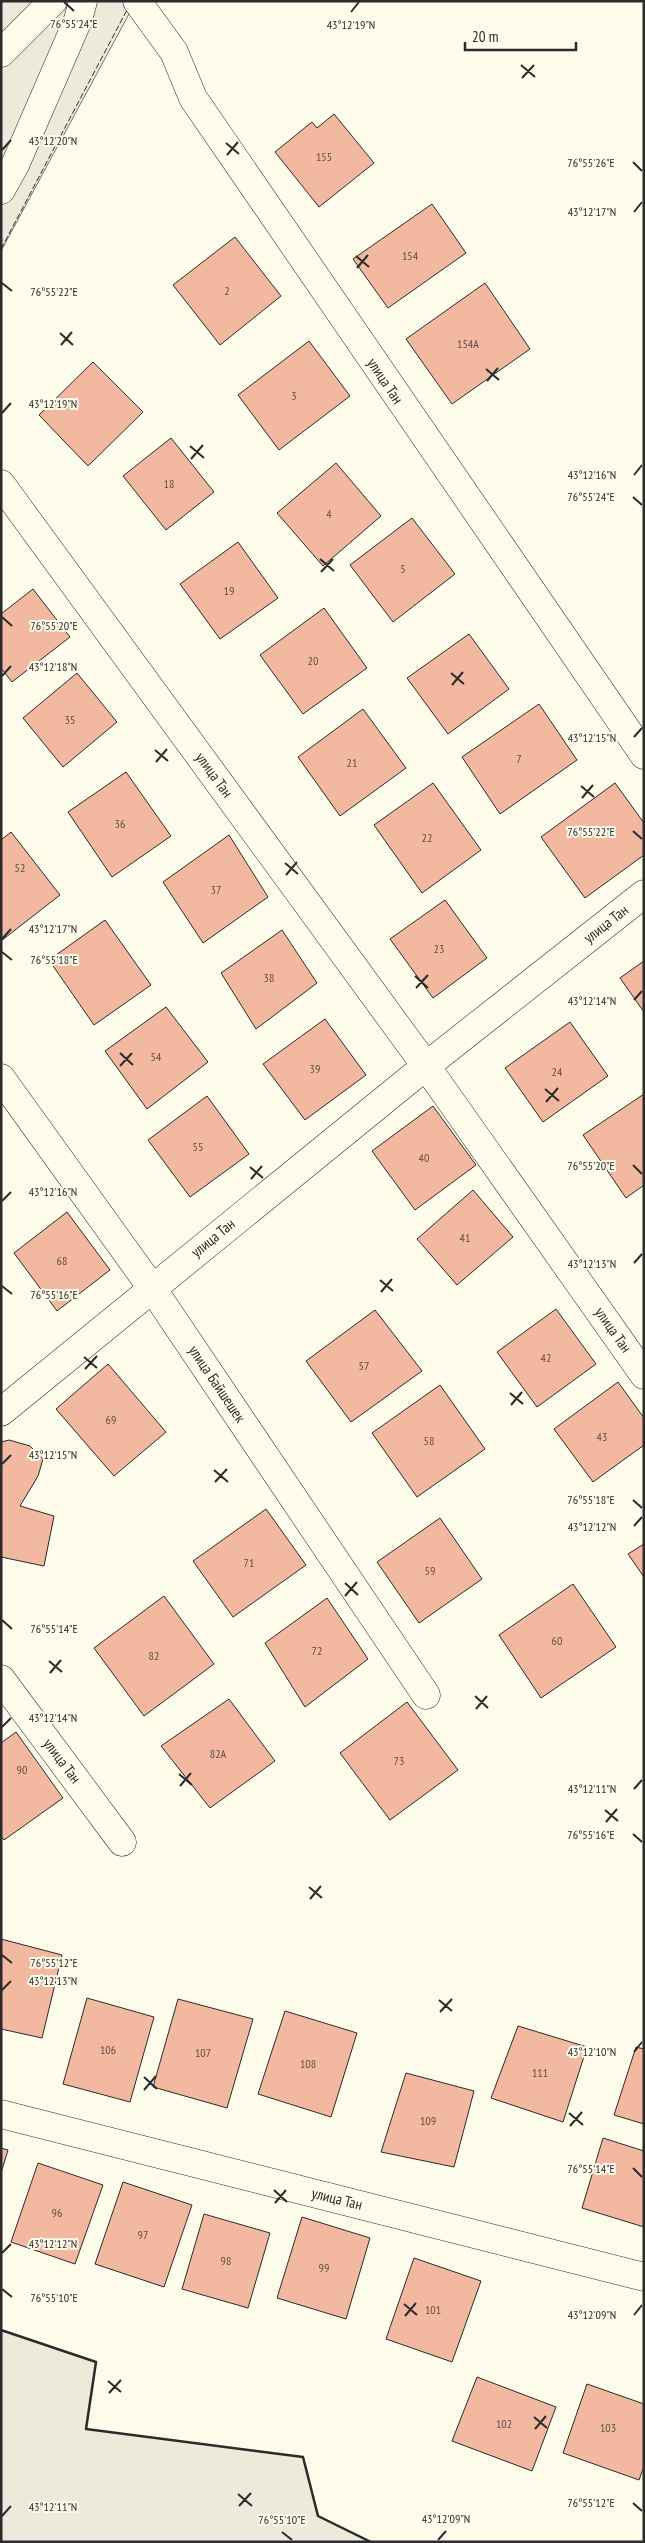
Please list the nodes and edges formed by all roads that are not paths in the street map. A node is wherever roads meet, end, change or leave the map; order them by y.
1 (53, 1) edge
2 (83, 1) edge
3 (137, 1) edge
4 (1, 54) edge
5 (1, 190) edge
6 (1, 484) edge
7 (644, 755) edge
8 (644, 894) edge
9 (426, 1066) junction
10 (1, 1078) edge
11 (152, 1288) junction
12 (644, 1374) edge
13 (1, 1412) edge
14 (1, 1679) edge
15 (426, 1695) dead end
16 (122, 1842) dead end
17 (1, 2114) edge
18 (644, 2277) edge

1 - 4 street
2 - 5 street
3 - 7 street, улица Тан
6 - 9 street, улица Тан
8 - 9 street, улица Тан
9 - 11 street, улица Тан
9 - 12 street, улица Тан
10 - 11 street, улица Байшешек
11 - 13 street, улица Тан
11 - 15 street, улица Байшешек
14 - 16 street, улица Тан
17 - 18 street, улица Тан

